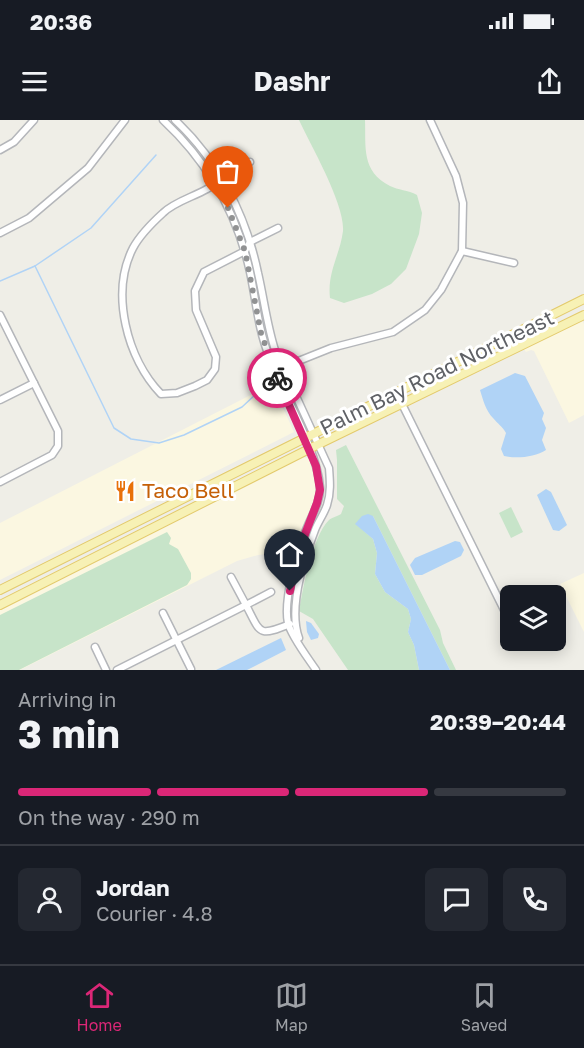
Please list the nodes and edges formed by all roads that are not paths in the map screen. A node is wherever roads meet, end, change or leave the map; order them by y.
1 (34, 120) edge
2 (125, 120) edge
3 (163, 120) edge
4 (175, 120) edge
5 (430, 120) edge
6 (0, 150) edge
7 (250, 162) dead end
8 (220, 177) junction
9 (215, 182) junction
10 (278, 228) dead end
11 (0, 233) edge
12 (250, 242) junction
13 (462, 250) junction
14 (245, 251) junction
15 (514, 262) dead end
16 (584, 299) edge
17 (0, 315) edge
18 (584, 315) edge
19 (282, 368) junction
20 (274, 371) junction
21 (34, 383) junction
22 (407, 387) junction
23 (0, 400) edge
24 (402, 404) junction
25 (314, 434) junction
26 (304, 438) junction
27 (320, 444) junction
28 (309, 450) junction
29 (0, 482) edge
30 (177, 502) junction
31 (157, 512) junction
32 (168, 521) junction
33 (152, 528) junction
34 (45, 567) junction
35 (231, 577) dead end
36 (21, 580) junction
37 (37, 586) junction
38 (0, 590) edge
39 (271, 592) dead end
40 (13, 598) junction
41 (500, 602) edge
42 (0, 605) edge
43 (246, 605) junction
44 (163, 613) dead end
45 (295, 621) junction
46 (288, 624) junction
47 (176, 640) junction
48 (95, 647) dead end
49 (306, 655) junction
50 (190, 669) edge
51 (106, 670) edge
52 (117, 670) edge
53 (316, 670) edge

1 - 6 street
2 - 11 street
3 - 9 street
4 - 8 street
5 - 13 street
7 - 8 street
8 - 9 street
8 - 12 street
9 - 14 street
9 - 14 street
10 - 12 street
12 - 14 street
12 - 19 street
13 - 15 street
13 - 19 street
14 - 20 street
16 - 22 main road, Palm Bay Road Northeast
17 - 21 street
18 - 24 main road, Palm Bay Road Northeast
19 - 20 street
19 - 25 street
20 - 26 street
21 - 23 street
21 - 29 street
22 - 24 main road
22 - 25 main road, Palm Bay Road Northeast
24 - 27 main road, Palm Bay Road Northeast
24 - 41 street
25 - 26 main road, Palm Bay Road Northeast
25 - 27 street
26 - 28 street
26 - 30 main road, Palm Bay Road Northeast
27 - 28 main road, Palm Bay Road Northeast
27 - 45 street
28 - 32 main road, Palm Bay Road Northeast
28 - 46 street
30 - 31 main road, Palm Bay Road Northeast
30 - 32 main road
31 - 33 main road
31 - 34 main road, Palm Bay Road Northeast
32 - 33 main road, Palm Bay Road Northeast
33 - 37 main road, Palm Bay Road Northeast
34 - 36 main road, Palm Bay Road Northeast
34 - 37 main road
35 - 43 street
36 - 38 main road, Palm Bay Road Northeast
36 - 40 main road
37 - 40 main road, Palm Bay Road Northeast
39 - 43 street
40 - 42 main road, Palm Bay Road Northeast
43 - 46 street
43 - 47 street
44 - 47 street
45 - 46 street
45 - 49 street
46 - 49 street
47 - 50 street
47 - 52 street
48 - 51 street
49 - 53 street

